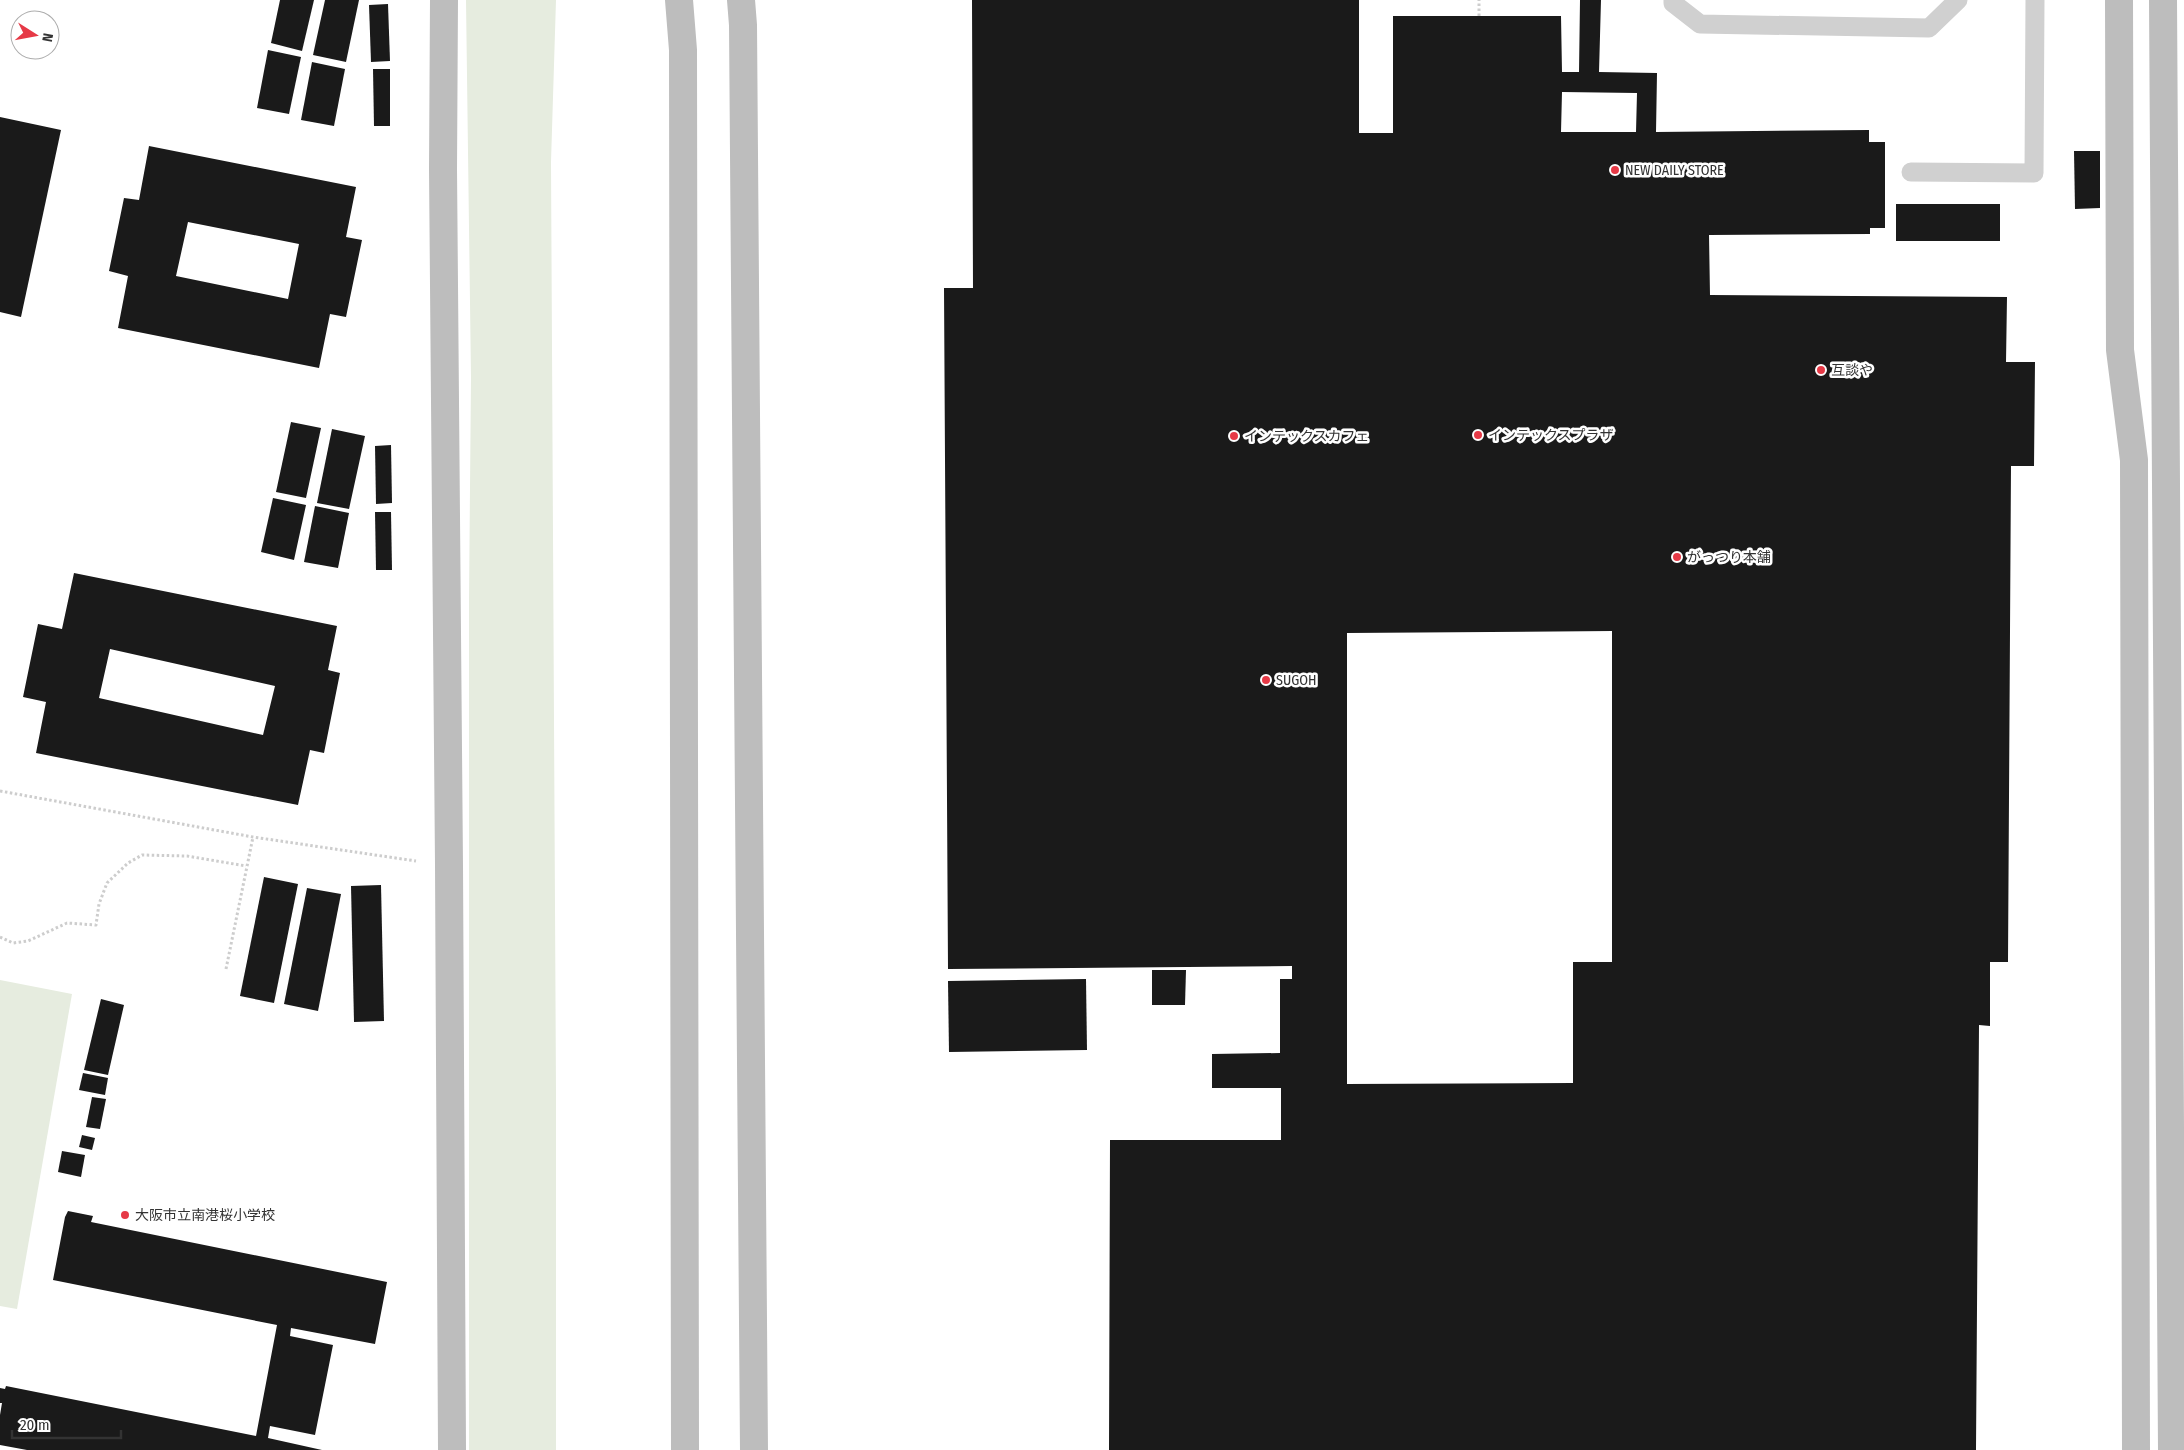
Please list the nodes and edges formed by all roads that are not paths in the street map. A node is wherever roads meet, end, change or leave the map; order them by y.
1 (444, 0) edge
2 (679, 0) edge
3 (740, 0) edge
4 (1673, 0) edge
5 (1958, 0) edge
6 (2036, 0) edge
7 (2119, 0) edge
8 (2163, 0) edge
9 (1910, 172) dead end
10 (452, 1450) edge
11 (685, 1450) edge
12 (754, 1450) edge
13 (2136, 1450) edge
14 (2172, 1450) edge

1 - 10 street
2 - 11 street
3 - 12 street
4 - 5 lane
6 - 9 lane
7 - 13 street
8 - 14 street

